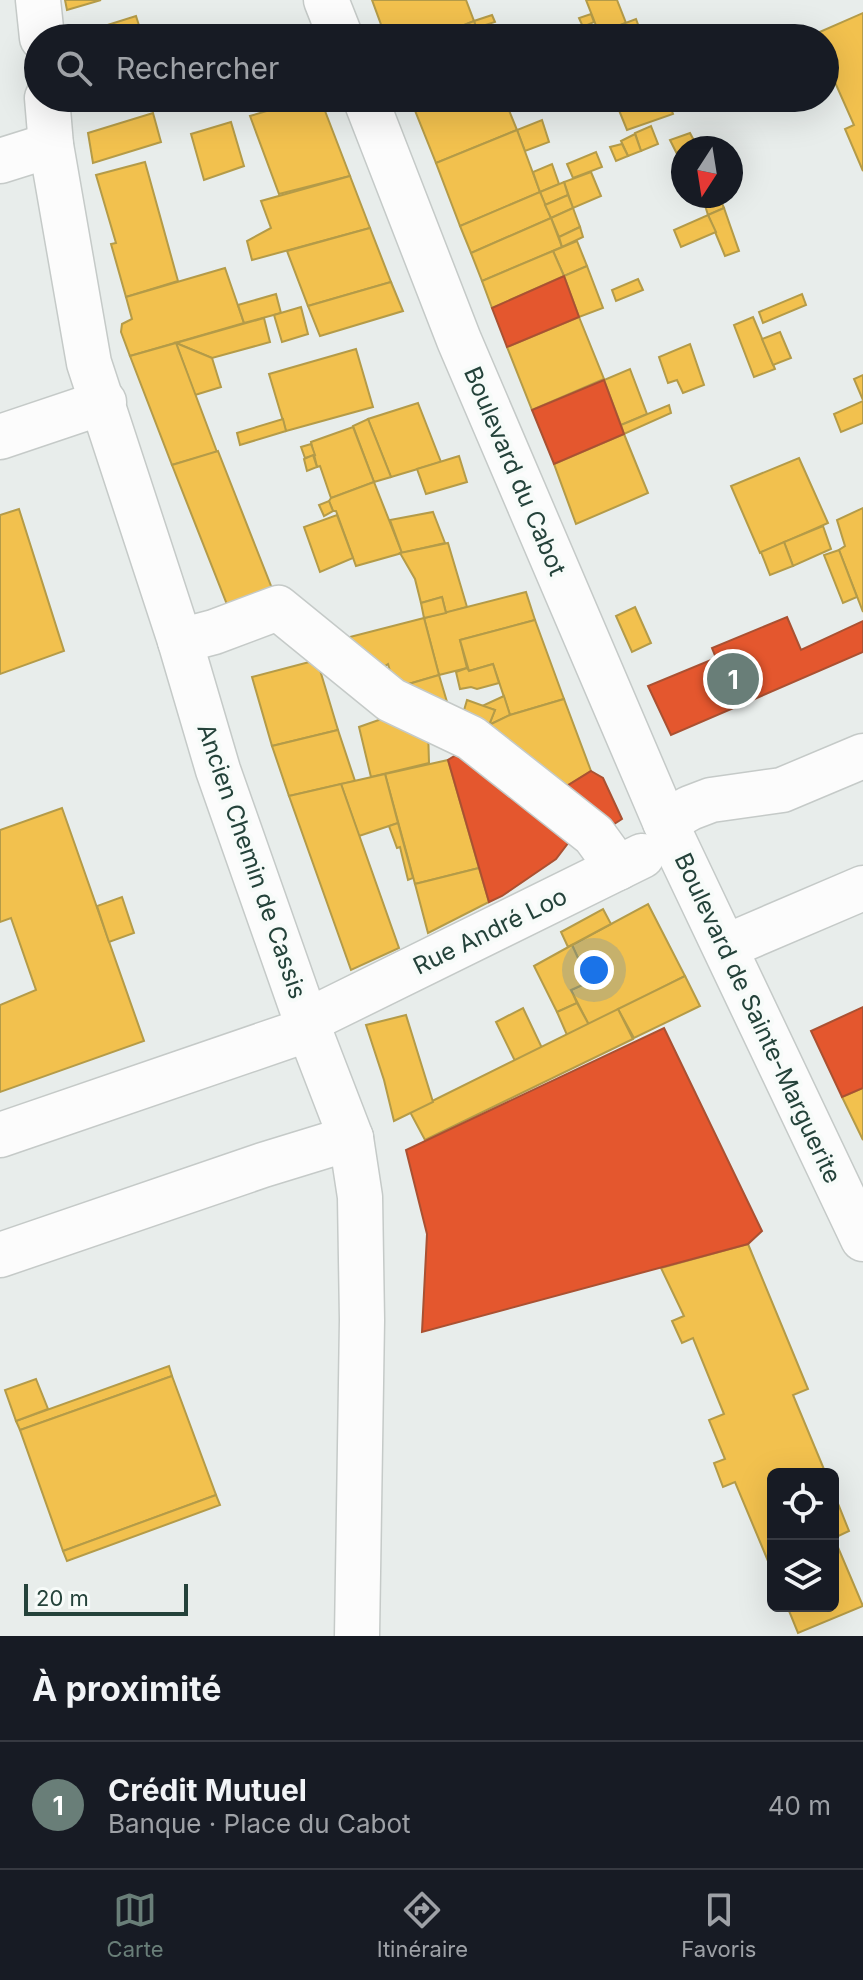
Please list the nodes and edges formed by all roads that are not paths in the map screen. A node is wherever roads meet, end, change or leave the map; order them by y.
1 (38, 0) edge
2 (326, 0) edge
3 (41, 24) edge
4 (335, 24) edge
5 (48, 112) edge
6 (370, 112) edge
7 (51, 145) junction
8 (0, 161) edge
9 (104, 402) junction
10 (0, 437) edge
11 (180, 641) junction
12 (863, 756) edge
13 (669, 831) junction
14 (618, 868) junction
15 (863, 888) edge
16 (725, 947) junction
17 (308, 1025) junction
18 (0, 1135) edge
19 (351, 1138) junction
20 (863, 1239) edge
21 (0, 1255) edge
22 (357, 1636) edge

1 - 3 street
2 - 4 street
5 - 7 street, Ancien Chemin de Cassis
6 - 13 street, Boulevard du Cabot
7 - 8 street
7 - 9 street, Ancien Chemin de Cassis
9 - 10 street
9 - 11 street, Ancien Chemin de Cassis
11 - 14 street
11 - 17 street, Ancien Chemin de Cassis
12 - 13 street, Rue André Loo
13 - 14 street, Rue André Loo
13 - 16 street, Boulevard de Sainte-Marguerite
14 - 17 street, Rue André Loo
15 - 16 street
16 - 20 street, Boulevard de Sainte-Marguerite
17 - 18 street, Rue André Loo
17 - 19 street, Ancien Chemin de Cassis
19 - 21 street
19 - 22 street, Ancien Chemin de Cassis

